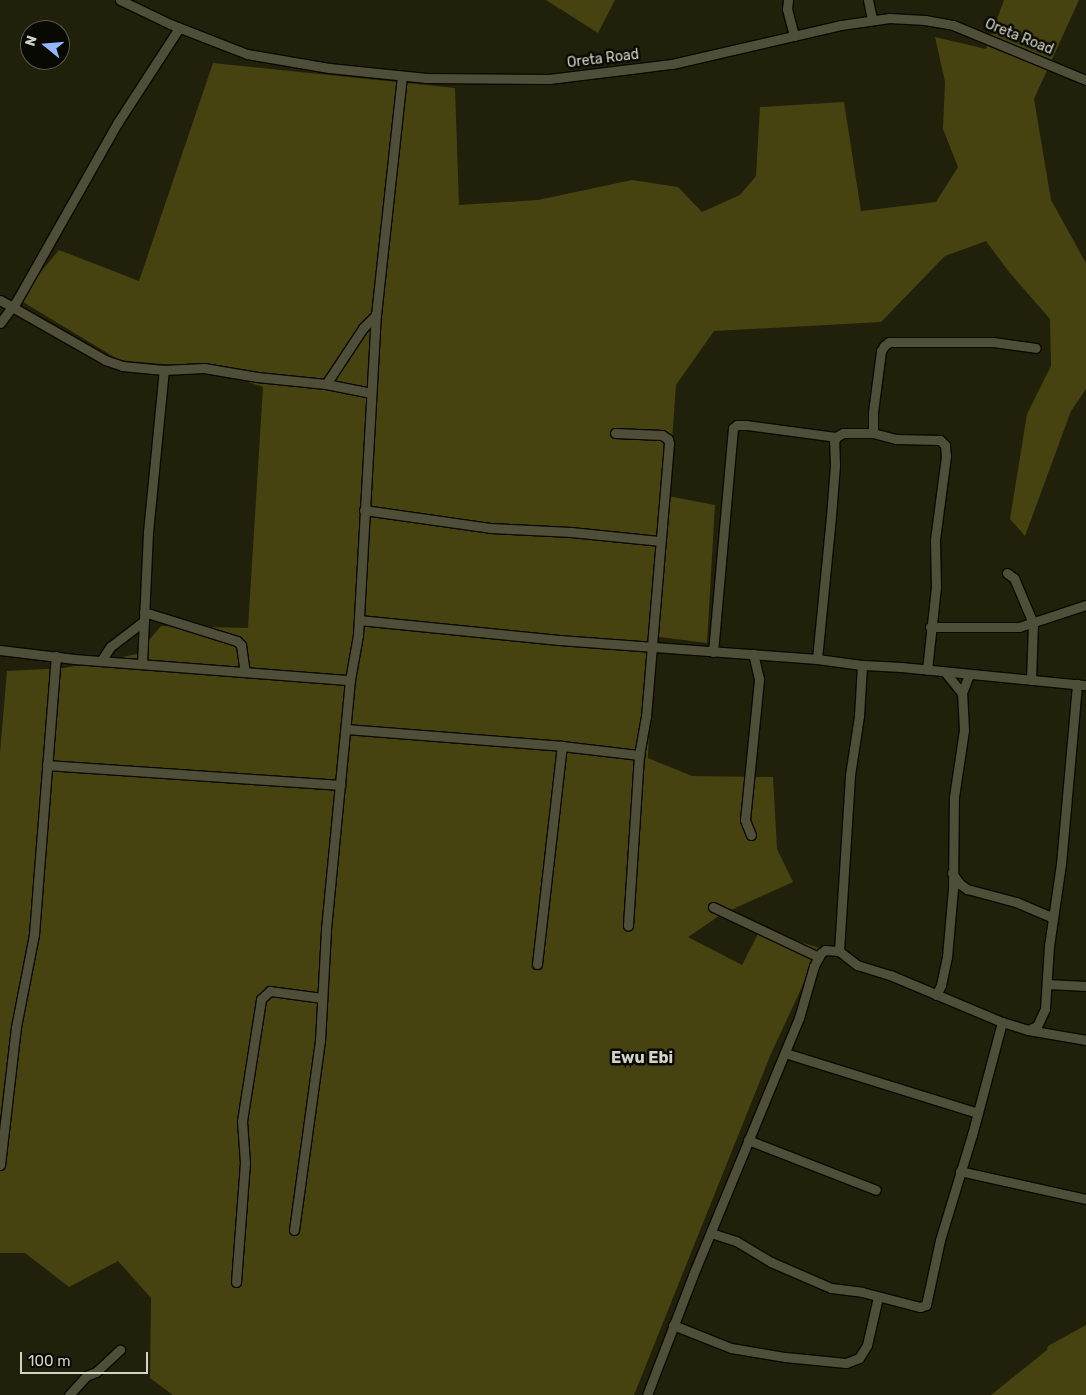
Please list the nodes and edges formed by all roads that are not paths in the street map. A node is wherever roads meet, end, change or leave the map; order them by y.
1 (120, 0) edge
2 (788, 0) edge
3 (868, 0) edge
4 (872, 19) junction
5 (179, 28) junction
6 (794, 36) junction
7 (402, 76) junction
8 (1086, 80) edge
9 (0, 300) edge
10 (12, 307) junction
11 (376, 315) junction
12 (0, 323) edge
13 (358, 336) junction
14 (374, 338) junction
15 (1036, 348) dead end
16 (164, 370) junction
17 (326, 384) junction
18 (371, 393) junction
19 (873, 412) junction
20 (615, 433) dead end
21 (854, 433) junction
22 (873, 433) junction
23 (836, 437) junction
24 (364, 510) junction
25 (659, 541) junction
26 (1007, 573) dead end
27 (1086, 605) edge
28 (144, 617) junction
29 (359, 620) junction
30 (1033, 624) junction
31 (930, 627) junction
32 (650, 647) junction
33 (0, 650) edge
34 (713, 652) junction
35 (753, 654) junction
36 (56, 656) junction
37 (817, 659) junction
38 (101, 661) junction
39 (142, 664) junction
40 (862, 666) junction
41 (927, 670) junction
42 (245, 672) junction
43 (945, 672) junction
44 (969, 675) junction
45 (350, 680) junction
46 (1031, 680) junction
47 (1081, 684) edge
48 (962, 693) junction
49 (347, 729) junction
50 (562, 746) junction
51 (639, 755) junction
52 (47, 765) junction
53 (340, 785) junction
54 (751, 835) dead end
55 (952, 873) junction
56 (713, 907) dead end
57 (1052, 917) junction
58 (628, 926) dead end
59 (839, 951) junction
60 (819, 957) junction
61 (537, 964) dead end
62 (1047, 984) junction
63 (1086, 986) edge
64 (936, 995) junction
65 (322, 998) junction
66 (1002, 1022) junction
67 (1028, 1030) junction
68 (1086, 1040) edge
69 (785, 1054) junction
70 (978, 1113) junction
71 (748, 1140) junction
72 (0, 1165) edge
73 (960, 1171) junction
74 (876, 1190) dead end
75 (1086, 1199) edge
76 (294, 1230) dead end
77 (711, 1232) junction
78 (236, 1282) dead end
79 (878, 1296) junction
80 (673, 1325) junction
81 (120, 1350) dead end
82 (69, 1395) edge
83 (646, 1395) edge

1 - 5 street, Oreta Road
2 - 6 street
3 - 4 street
4 - 6 street, Oreta Road
4 - 8 street, Oreta Road
5 - 7 street, Oreta Road
5 - 10 street
6 - 7 street, Oreta Road
7 - 11 street
9 - 10 street
10 - 12 street
10 - 16 street
11 - 13 street
11 - 14 street
13 - 14 street
13 - 17 street
14 - 18 street
15 - 19 street
16 - 17 street
16 - 28 street
17 - 18 street
18 - 24 street
19 - 21 street
19 - 22 street
20 - 25 street
21 - 22 street
21 - 23 street
22 - 31 street
23 - 34 street
23 - 37 street
24 - 25 street
24 - 29 street
25 - 32 street
26 - 30 street
27 - 30 street
28 - 38 street
28 - 39 street
28 - 42 street
29 - 32 street
29 - 45 street
30 - 31 street
30 - 46 street
31 - 41 street
32 - 34 street
32 - 51 street
33 - 36 street
34 - 35 street
35 - 37 street
35 - 54 street
36 - 38 street
36 - 52 street
37 - 40 street
38 - 39 street
39 - 42 street
40 - 41 street
40 - 59 street
41 - 43 street
42 - 45 street
43 - 44 street
43 - 48 street
44 - 46 street
44 - 48 street
45 - 49 street
46 - 47 street
47 - 57 street
48 - 55 street
49 - 50 street
49 - 53 street
50 - 51 street
50 - 61 street
51 - 58 street
52 - 53 street
52 - 72 street
53 - 65 street
55 - 57 street
55 - 64 street
56 - 60 street
57 - 62 street
59 - 60 street
59 - 64 street
60 - 69 street
62 - 63 street
62 - 67 street
64 - 66 street
65 - 76 street
65 - 78 street
66 - 67 street
66 - 70 street
67 - 68 street
69 - 70 street
69 - 71 street
70 - 73 street
71 - 74 street
71 - 77 street
73 - 75 street
73 - 79 street
77 - 79 street
77 - 80 street
79 - 80 street
80 - 83 street
81 - 82 street

